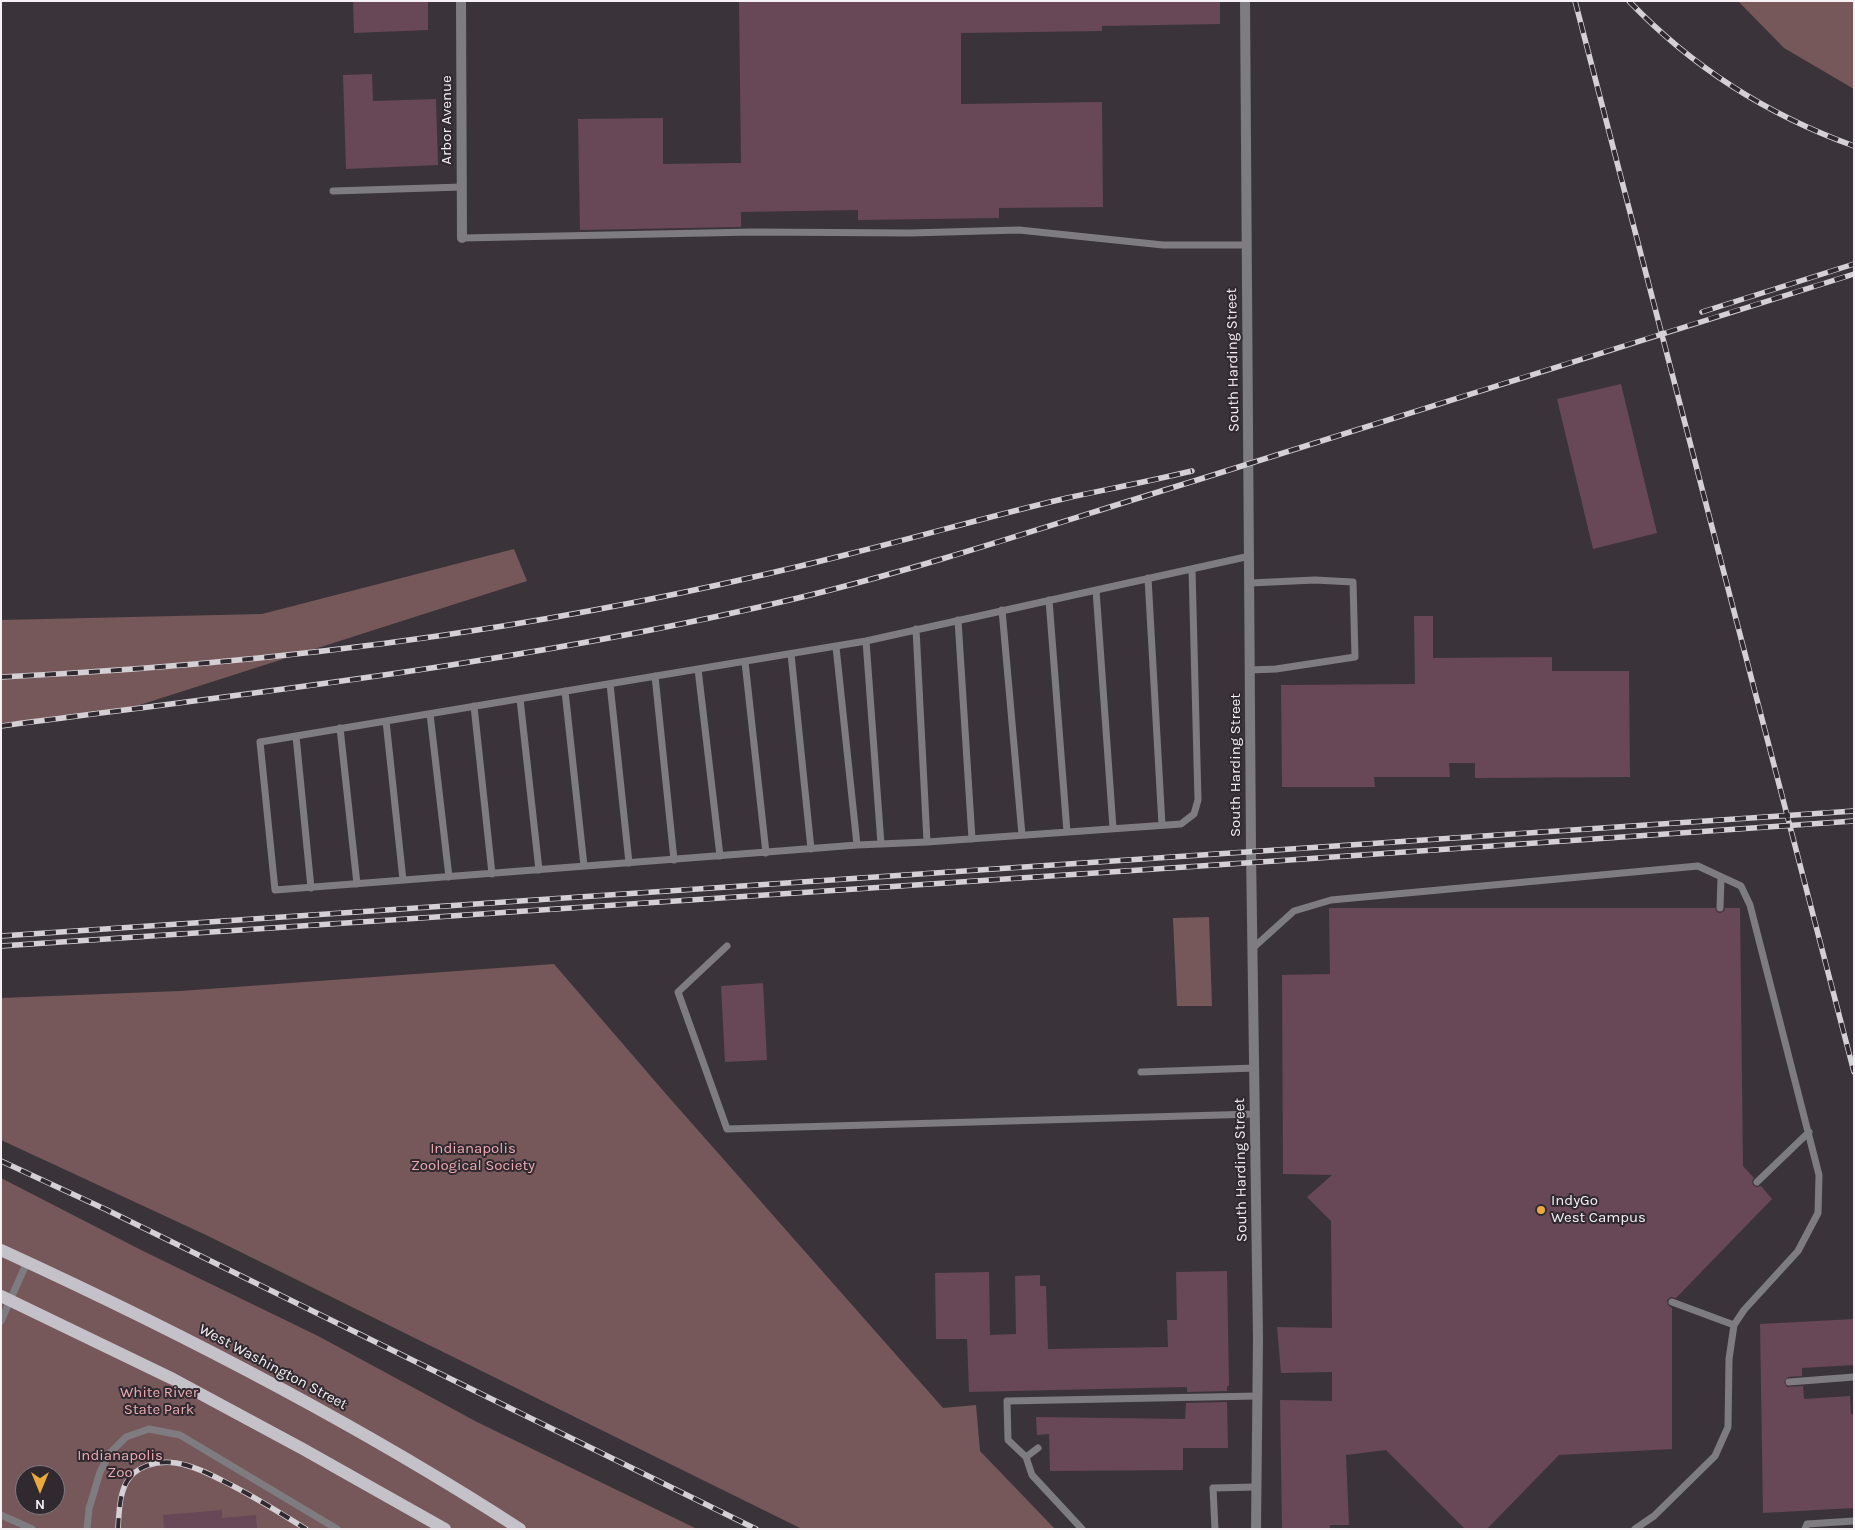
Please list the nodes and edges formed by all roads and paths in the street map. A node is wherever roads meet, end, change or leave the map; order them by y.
1 (461, 1) edge
2 (1245, 1) edge
3 (462, 187) junction
4 (333, 191) dead end
5 (462, 238) joint
6 (1247, 245) junction
7 (1250, 556) junction
8 (1192, 569) junction
9 (1148, 578) junction
10 (1250, 583) junction
11 (1096, 590) junction
12 (1049, 600) junction
13 (1002, 610) junction
14 (958, 620) junction
15 (916, 629) junction
16 (866, 641) junction
17 (836, 647) junction
18 (791, 654) junction
19 (745, 662) junction
20 (698, 669) junction
21 (1250, 670) junction
22 (655, 676) junction
23 (610, 684) junction
24 (565, 691) junction
25 (520, 699) junction
26 (474, 706) junction
27 (430, 714) junction
28 (386, 721) junction
29 (340, 728) junction
30 (296, 736) junction
31 (1162, 825) junction
32 (1113, 828) junction
33 (1067, 832) junction
34 (1022, 835) junction
35 (972, 839) junction
36 (927, 842) junction
37 (881, 844) junction
38 (857, 845) junction
39 (811, 849) junction
40 (766, 853) junction
41 (720, 856) junction
42 (674, 860) junction
43 (629, 863) junction
44 (584, 866) junction
45 (540, 870) junction
46 (492, 874) junction
47 (449, 877) junction
48 (1721, 878) junction
49 (403, 880) junction
50 (357, 884) junction
51 (311, 888) junction
52 (1720, 908) dead end
53 (727, 946) dead end
54 (1253, 948) junction
55 (1254, 1068) junction
56 (1140, 1072) dead end
57 (1255, 1114) junction
58 (1809, 1132) junction
59 (1758, 1182) dead end
60 (1, 1250) edge
61 (28, 1262) junction
62 (6, 1298) edge
63 (1672, 1302) dead end
64 (1, 1321) edge
65 (1734, 1325) junction
66 (1854, 1376) edge
67 (1788, 1382) dead end
68 (1257, 1396) junction
69 (1038, 1448) dead end
70 (1026, 1457) junction
71 (1256, 1487) junction
72 (1, 1515) edge
73 (1854, 1521) edge
74 (32, 1529) edge
75 (87, 1529) edge
76 (337, 1529) edge
77 (445, 1529) edge
78 (520, 1529) edge
79 (1082, 1529) edge
80 (1215, 1529) edge
81 (1256, 1529) edge
82 (1635, 1529) edge
83 (1805, 1529) edge

1 - 3 street, Arbor Avenue
2 - 6 street, South Harding Street
3 - 4 lane
3 - 5 street, Arbor Avenue
5 - 6 lane
6 - 7 street, South Harding Street
7 - 8 lane
7 - 10 street, South Harding Street
8 - 9 lane
8 - 31 lane
9 - 11 lane
9 - 31 lane
10 - 21 street, South Harding Street
10 - 21 lane
11 - 12 lane
11 - 32 lane
12 - 13 lane
12 - 33 lane
13 - 14 lane
13 - 34 lane
14 - 15 lane
14 - 35 lane
15 - 16 lane
15 - 36 lane
16 - 17 lane
16 - 37 lane
17 - 18 lane
17 - 38 lane
18 - 19 lane
18 - 39 lane
19 - 20 lane
19 - 40 lane
20 - 22 lane
20 - 41 lane
21 - 54 street, South Harding Street
22 - 23 lane
22 - 42 lane
23 - 24 lane
23 - 43 lane
24 - 25 lane
24 - 44 lane
25 - 26 lane
25 - 45 lane
26 - 27 lane
26 - 46 lane
27 - 28 lane
27 - 47 lane
28 - 29 lane
28 - 49 lane
29 - 30 lane
29 - 50 lane
30 - 51 lane
30 - 51 lane
31 - 32 lane
32 - 33 lane
33 - 34 lane
34 - 35 lane
35 - 36 lane
36 - 37 lane
37 - 38 lane
38 - 39 lane
39 - 40 lane
40 - 41 lane
41 - 42 lane
42 - 43 lane
43 - 44 lane
44 - 45 lane
45 - 46 lane
46 - 47 lane
47 - 49 lane
48 - 52 lane
48 - 54 lane
48 - 58 lane
49 - 50 lane
50 - 51 lane
53 - 57 lane
54 - 55 street, South Harding Street
55 - 56 lane
55 - 57 street, South Harding Street
57 - 68 street, South Harding Street
58 - 59 lane
58 - 65 lane
60 - 61 main road, West Washington Street
61 - 62 lane
61 - 78 main road, West Washington Street
62 - 64 lane
62 - 77 main road
63 - 65 lane
65 - 82 lane
66 - 67 lane
68 - 70 lane
68 - 71 street, South Harding Street
69 - 70 lane
70 - 79 lane
71 - 80 lane
71 - 81 street, South Harding Street
72 - 74 lane
73 - 83 lane
75 - 76 lane

